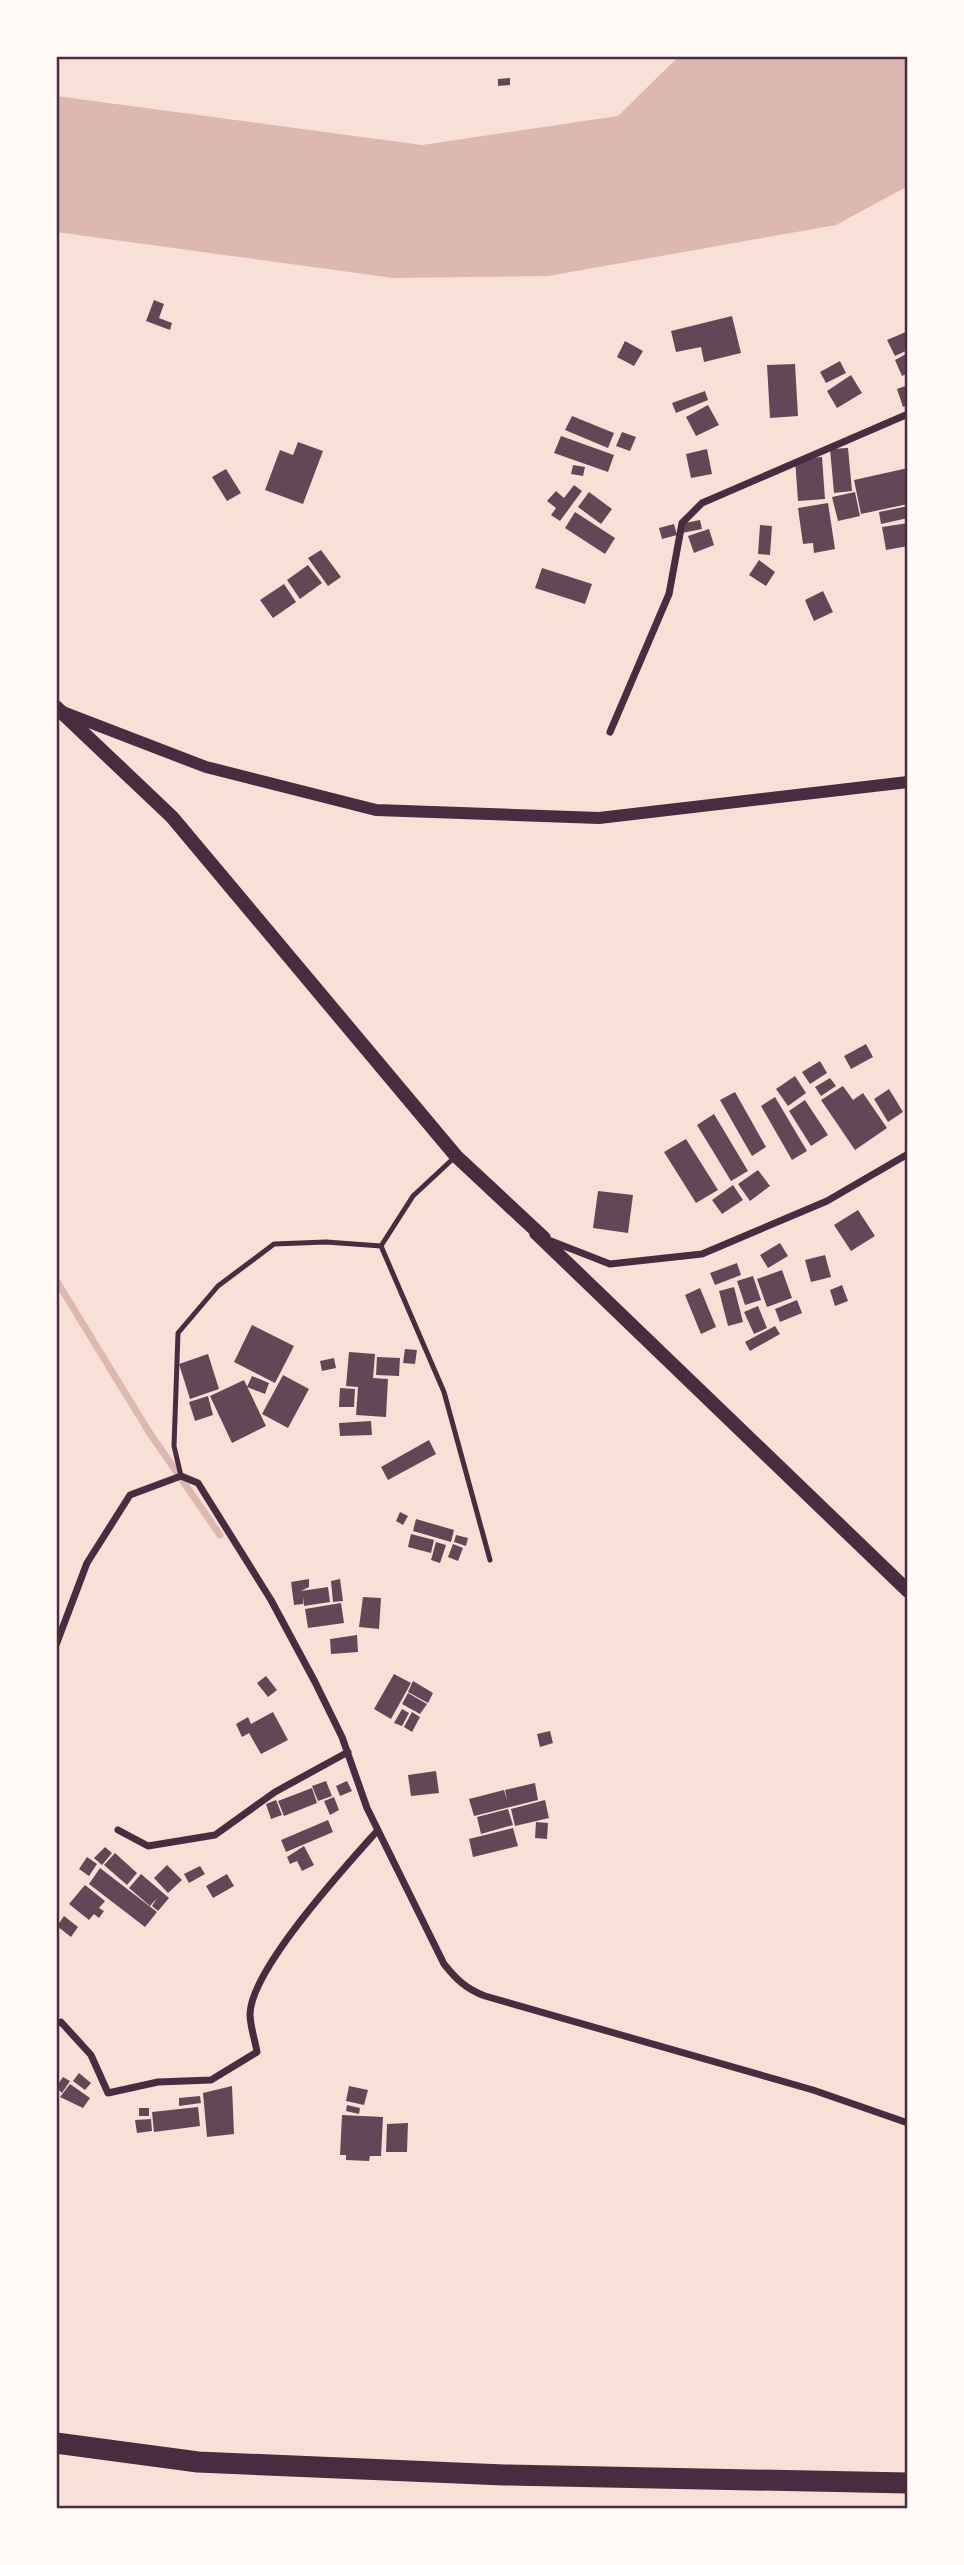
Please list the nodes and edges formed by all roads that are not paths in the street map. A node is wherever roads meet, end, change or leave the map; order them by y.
1 (908, 414) edge
2 (57, 709) edge
3 (610, 732) dead end
4 (908, 782) edge
5 (908, 1154) edge
6 (456, 1156) junction
7 (544, 1238) joint
8 (381, 1246) junction
9 (181, 1476) junction
10 (490, 1560) dead end
11 (908, 1591) edge
12 (56, 1645) edge
13 (348, 1752) junction
14 (118, 1830) dead end
15 (378, 1830) junction
16 (56, 2024) edge
17 (908, 2123) edge
18 (56, 2443) edge
19 (908, 2483) edge

1 - 3 street
2 - 4 street
2 - 6 main road
5 - 7 street
6 - 7 main road
6 - 8 lane
6 - 11 main road
8 - 9 lane
8 - 10 lane
9 - 12 street
9 - 13 street
13 - 14 street
13 - 15 street
15 - 16 street
15 - 17 street
18 - 19 highway

